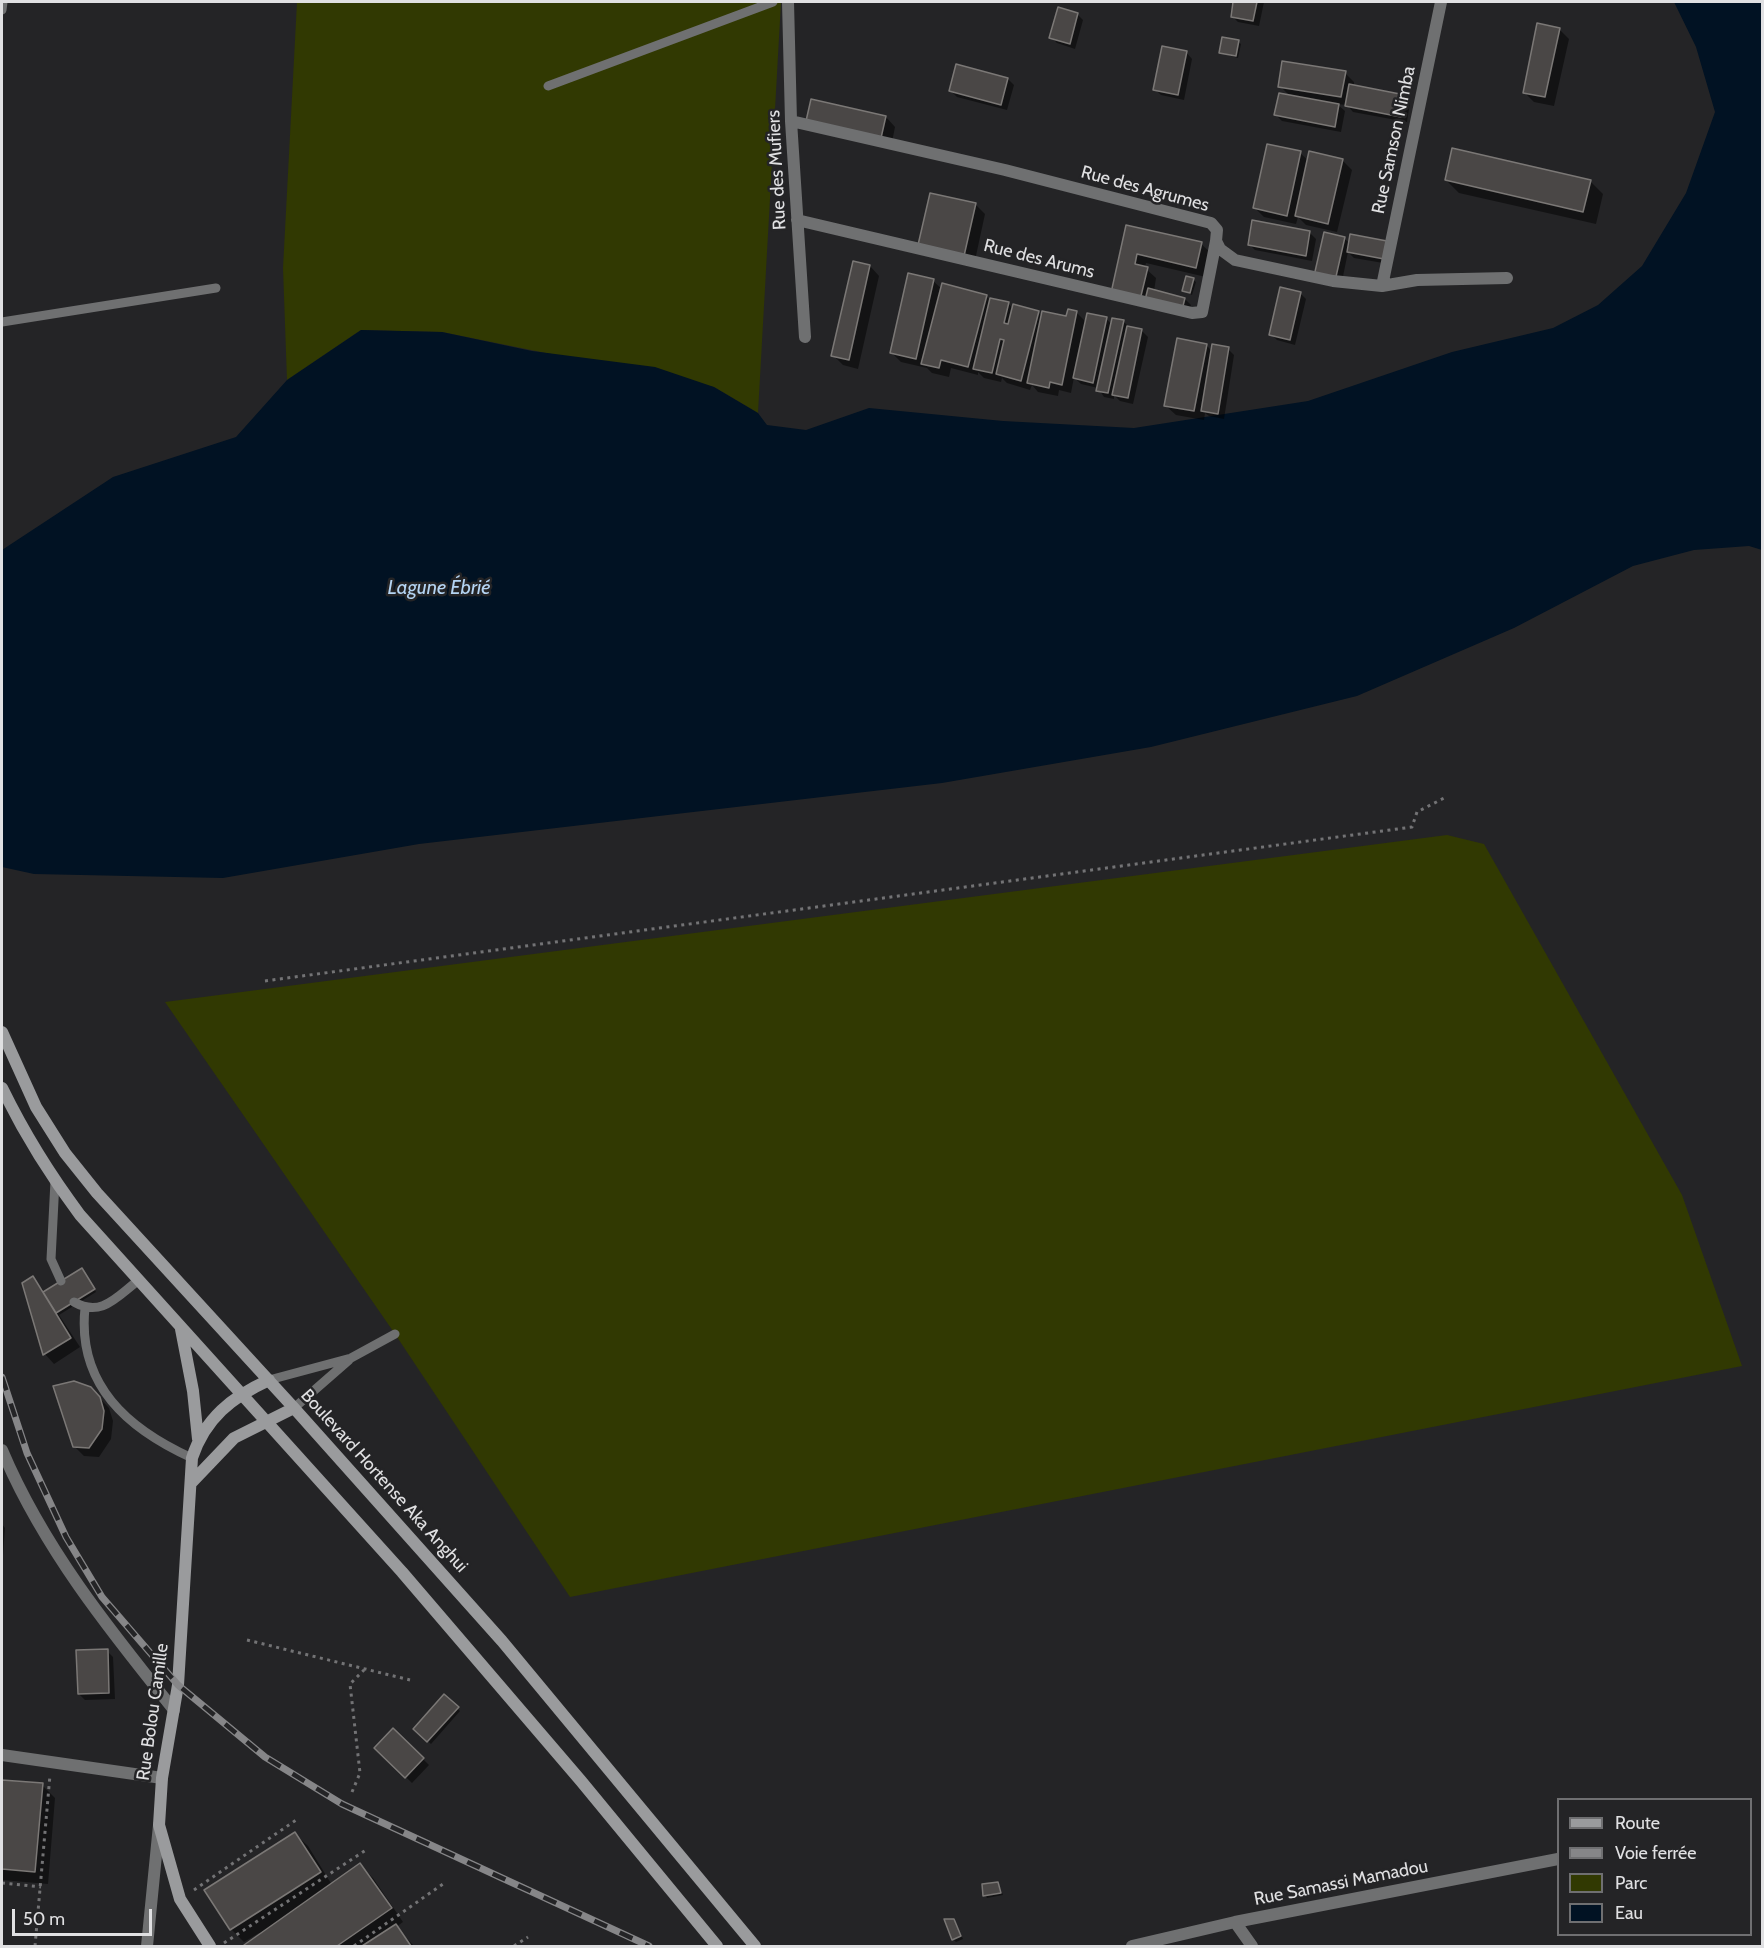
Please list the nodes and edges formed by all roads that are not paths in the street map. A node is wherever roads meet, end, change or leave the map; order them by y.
1 (3, 2) edge
2 (773, 2) edge
3 (788, 2) edge
4 (1442, 2) edge
5 (2, 10) edge
6 (548, 86) dead end
7 (791, 121) junction
8 (797, 220) junction
9 (1216, 241) junction
10 (1507, 278) dead end
11 (1382, 286) junction
12 (216, 288) dead end
13 (2, 322) edge
14 (805, 337) dead end
15 (2, 1032) edge
16 (2, 1088) edge
17 (55, 1181) junction
18 (139, 1280) junction
19 (60, 1281) dead end
20 (74, 1302) dead end
21 (85, 1308) junction
22 (180, 1328) junction
23 (395, 1334) dead end
24 (351, 1358) junction
25 (269, 1380) junction
26 (242, 1392) junction
27 (294, 1408) junction
28 (269, 1421) junction
29 (198, 1439) junction
30 (2, 1450) edge
31 (192, 1458) junction
32 (191, 1483) junction
33 (174, 1710) junction
34 (2, 1755) edge
35 (162, 1778) junction
36 (159, 1825) junction
37 (1557, 1859) edge
38 (1235, 1922) junction
39 (147, 1947) edge
40 (210, 1947) edge
41 (717, 1947) edge
42 (755, 1947) edge
43 (1132, 1947) edge
44 (1252, 1947) edge

1 - 5 lane
2 - 6 lane
3 - 7 street, Rue des Mufiers
4 - 11 street, Rue Samson Nimba
7 - 8 street, Rue des Mufiers
7 - 9 street, Rue des Agrumes
8 - 9 street, Rue des Arums
8 - 14 street, Rue des Mufiers
9 - 11 street, Rue des Agrumes
10 - 11 street, Rue des Agrumes
12 - 13 lane
15 - 25 main road, Boulevard Hortense Aka Anghui
16 - 17 main road
17 - 18 main road
17 - 19 lane
18 - 21 lane
18 - 22 main road
20 - 21 lane
21 - 31 lane
22 - 26 main road
22 - 29 main road
23 - 24 lane
24 - 25 lane
24 - 27 lane
25 - 26 main road, Rue Bolou Camille
25 - 27 main road, Boulevard Hortense Aka Anghui
26 - 28 main road
26 - 29 main road, Rue Bolou Camille
27 - 28 main road
27 - 42 main road, Boulevard Hortense Aka Anghui
28 - 32 main road
28 - 41 main road
29 - 31 main road, Rue Bolou Camille
30 - 33 street
31 - 32 main road, Rue Bolou Camille
32 - 33 main road, Rue Bolou Camille
33 - 35 main road, Rue Bolou Camille
34 - 35 street
35 - 36 main road, Rue Bolou Camille
36 - 39 street, Rue Bolou Camille
36 - 40 main road
37 - 38 street, Rue Samassi Mamadou
38 - 43 street, Rue Samassi Mamadou
38 - 44 street

